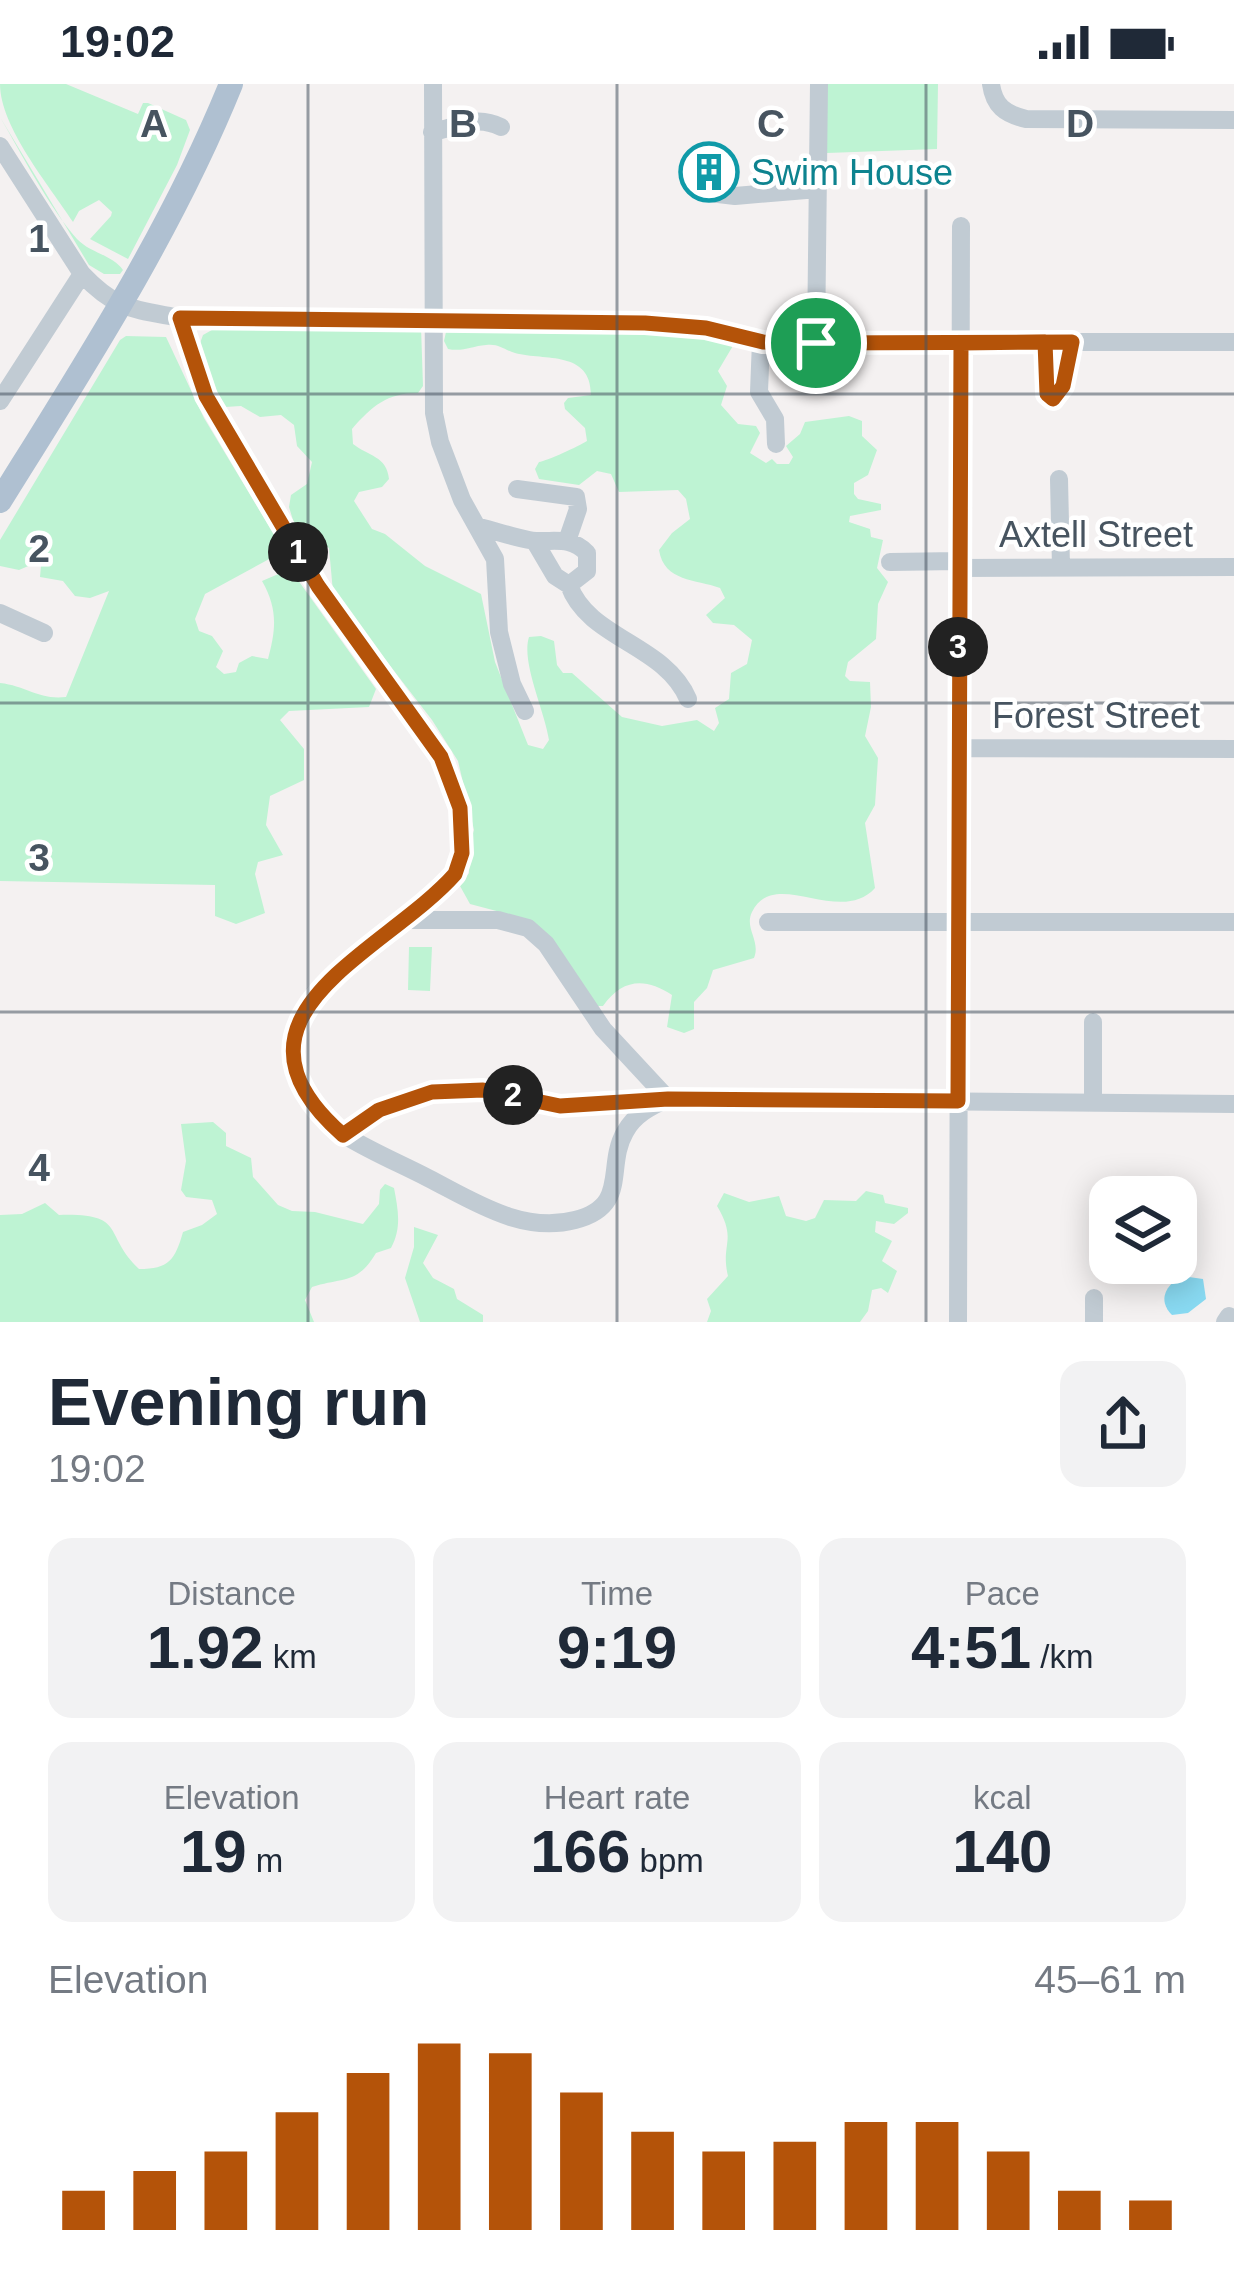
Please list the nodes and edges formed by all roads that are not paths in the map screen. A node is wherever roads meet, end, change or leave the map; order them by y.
1 (231, 84) edge
2 (433, 84) edge
3 (819, 84) edge
4 (991, 84) edge
5 (1234, 120) edge
6 (501, 127) dead end
7 (432, 132) junction
8 (0, 146) edge
9 (818, 189) junction
10 (710, 193) dead end
11 (961, 226) dead end
12 (82, 274) junction
13 (120, 307) junction
14 (180, 318) junction
15 (431, 320) junction
16 (761, 341) junction
17 (1045, 342) junction
18 (1072, 342) junction
19 (1234, 342) edge
20 (816, 343) junction
21 (961, 343) junction
22 (0, 401) edge
23 (776, 444) dead end
24 (1059, 479) dead end
25 (518, 489) dead end
26 (0, 501) edge
27 (479, 527) junction
28 (567, 541) junction
29 (536, 542) junction
30 (890, 562) dead end
31 (958, 565) junction
32 (1234, 567) edge
33 (1061, 568) junction
34 (568, 585) junction
35 (0, 613) edge
36 (44, 633) dead end
37 (688, 699) dead end
38 (526, 711) dead end
39 (958, 748) junction
40 (1234, 749) edge
41 (403, 920) junction
42 (957, 921) junction
43 (768, 922) dead end
44 (1234, 922) edge
45 (1093, 1022) dead end
46 (668, 1099) junction
47 (958, 1101) junction
48 (1093, 1102) junction
49 (1234, 1104) edge
50 (343, 1135) junction
51 (1094, 1298) dead end
52 (958, 1322) edge
53 (1094, 1322) edge

1 - 13 main road
2 - 7 street
3 - 9 street
4 - 5 street
6 - 7 street
7 - 15 street
8 - 12 street
9 - 10 street
9 - 20 street
11 - 21 street
12 - 13 street
12 - 22 street
13 - 14 street
13 - 26 main road
14 - 15 street
14 - 41 street
15 - 16 street
15 - 27 street
16 - 20 street
16 - 23 street
17 - 18 street
17 - 18 street
17 - 21 street
18 - 19 street
20 - 21 street
21 - 31 street
24 - 33 street
25 - 28 street
27 - 29 street
27 - 38 street
28 - 29 street
28 - 34 street
29 - 34 street
30 - 31 street, Axtell Street
31 - 33 street, Axtell Street
31 - 39 street
32 - 33 street, Axtell Street
34 - 37 street
35 - 36 street
39 - 40 street, Forest Street
39 - 42 street
41 - 46 street
41 - 50 street
42 - 43 street
42 - 44 street
42 - 47 street
45 - 48 street
46 - 47 street
46 - 50 street
46 - 50 street
47 - 48 street
47 - 52 street
48 - 49 street
51 - 53 street

